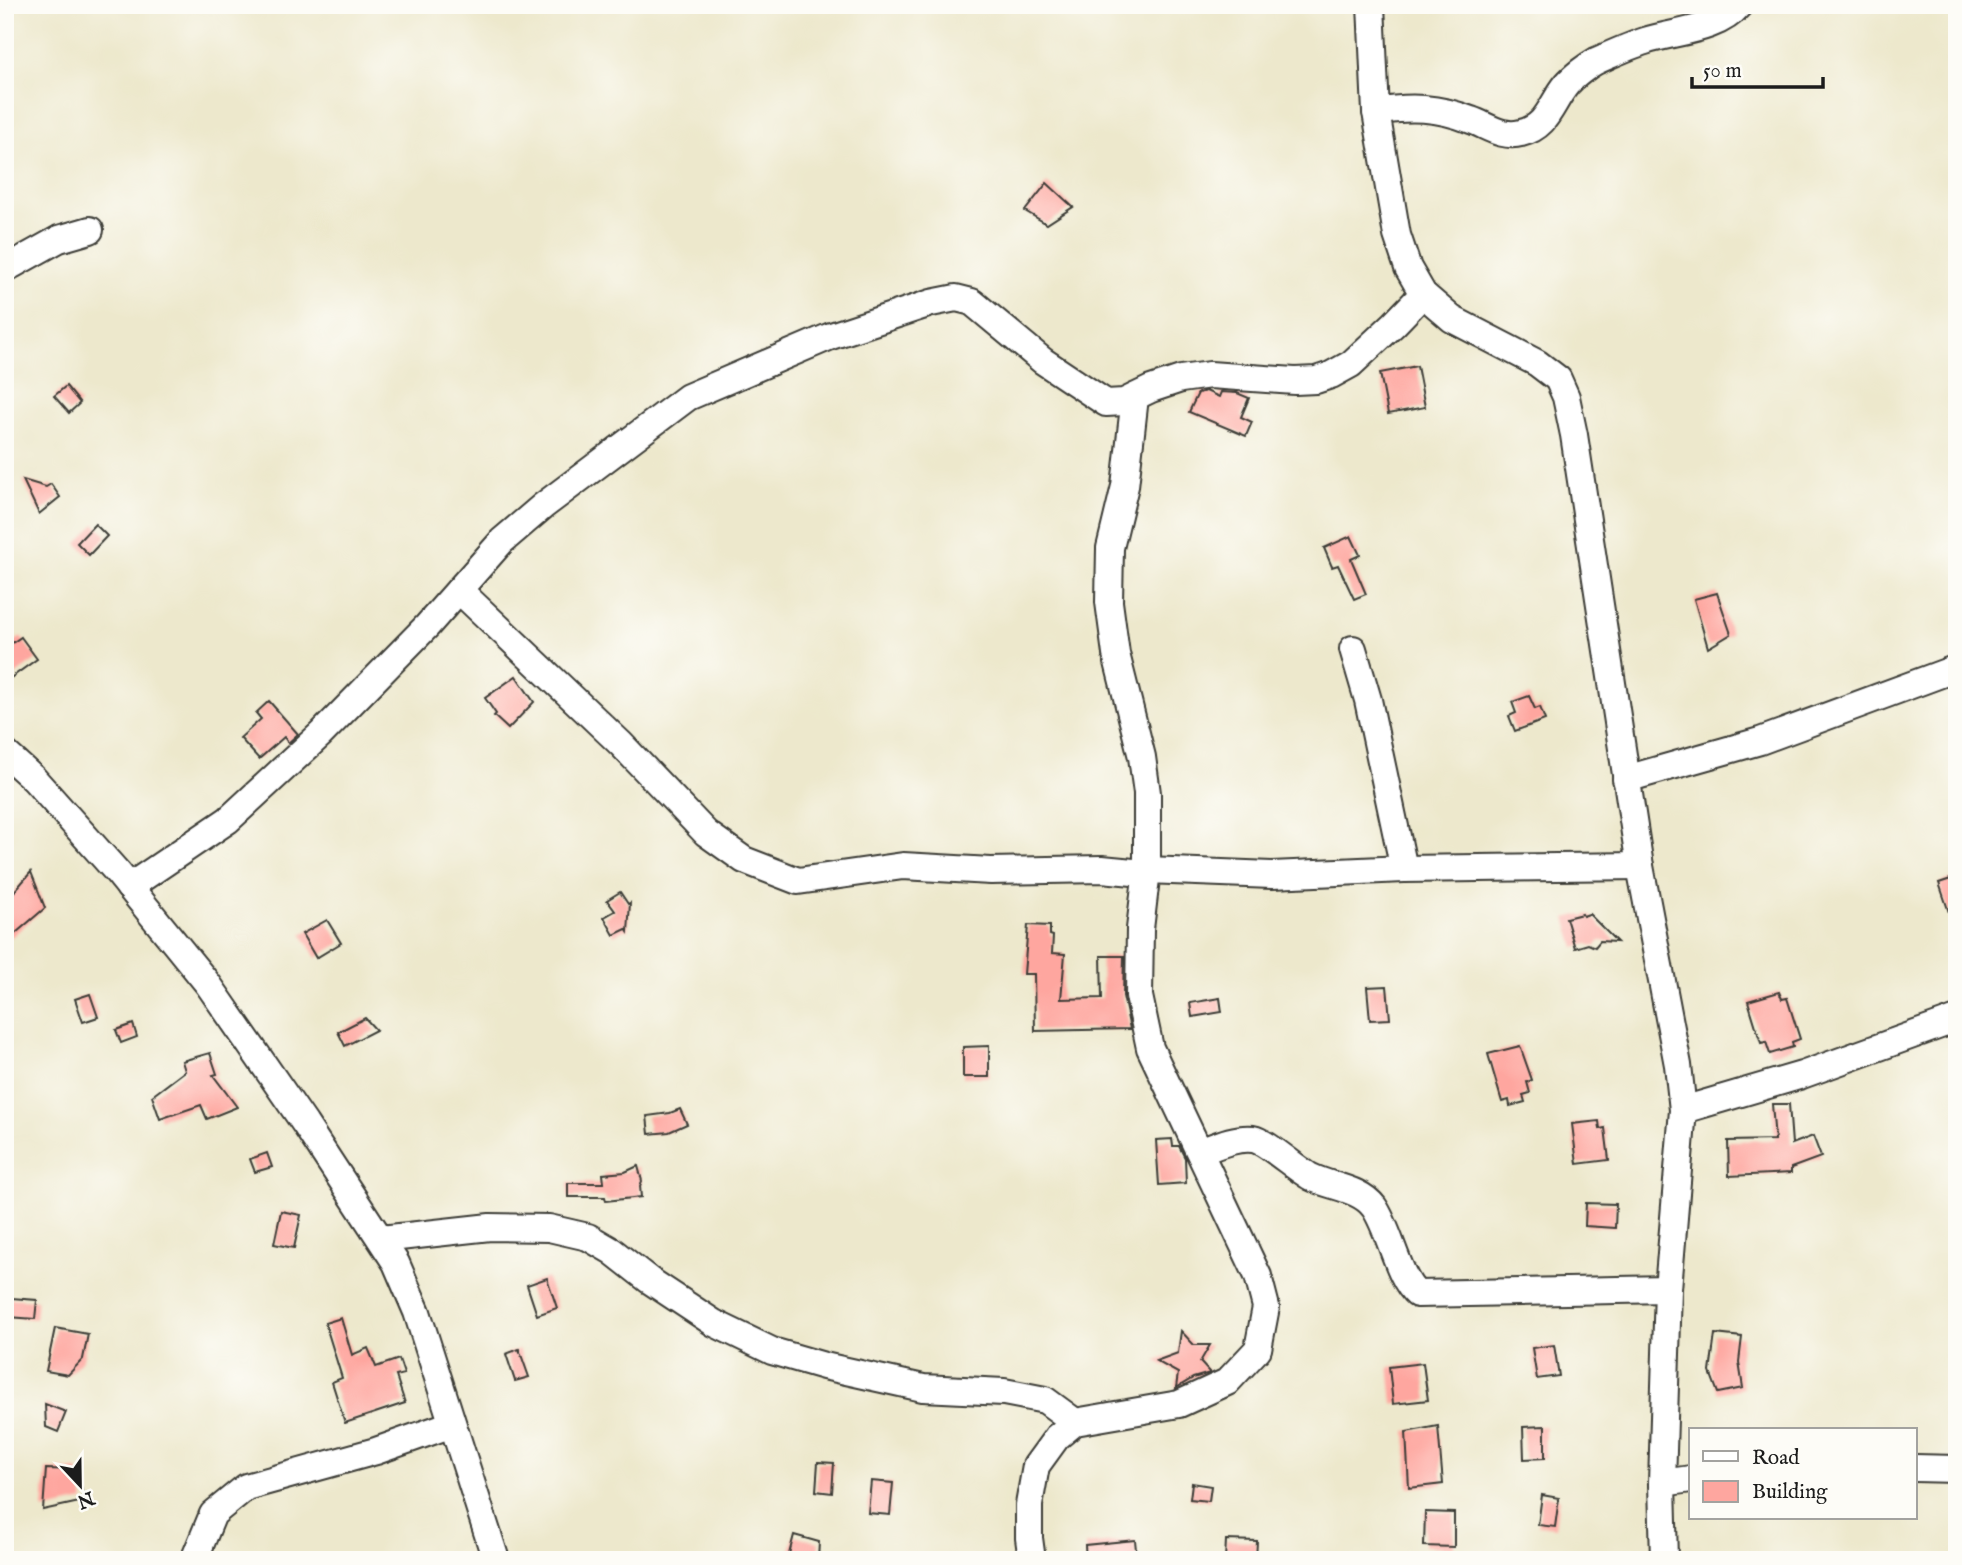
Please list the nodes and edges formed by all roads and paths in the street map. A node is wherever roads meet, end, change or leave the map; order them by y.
1 (1371, 5) edge
2 (1739, 5) edge
3 (1376, 112) junction
4 (90, 230) dead end
5 (5, 269) edge
6 (1423, 294) junction
7 (1135, 397) junction
8 (459, 590) junction
9 (1353, 649) dead end
10 (1957, 668) edge
11 (5, 753) edge
12 (1626, 779) junction
13 (1640, 866) junction
14 (1404, 869) junction
15 (1147, 870) junction
16 (129, 887) junction
17 (1957, 1019) edge
18 (1683, 1110) junction
19 (1200, 1152) junction
20 (381, 1239) junction
21 (1668, 1289) junction
22 (1075, 1422) junction
23 (452, 1424) junction
24 (1916, 1468) edge
25 (1957, 1469) edge
26 (1689, 1479) edge
27 (1662, 1483) junction
28 (194, 1560) edge
29 (496, 1560) edge
30 (1032, 1560) edge
31 (1664, 1560) edge

1 - 3 street
2 - 3 street
3 - 6 street
4 - 5 street
6 - 7 street
6 - 12 street
7 - 8 street
7 - 15 street
8 - 15 street
8 - 16 street
9 - 14 street
10 - 12 street
11 - 16 street
12 - 13 street
13 - 14 street
13 - 18 street
14 - 15 street
15 - 19 street
16 - 20 street
17 - 18 street
18 - 21 street
19 - 21 street
19 - 22 street
20 - 22 street
20 - 23 street
21 - 27 street
22 - 30 street
23 - 28 street
23 - 29 street
24 - 25 street
26 - 27 street
27 - 31 street

